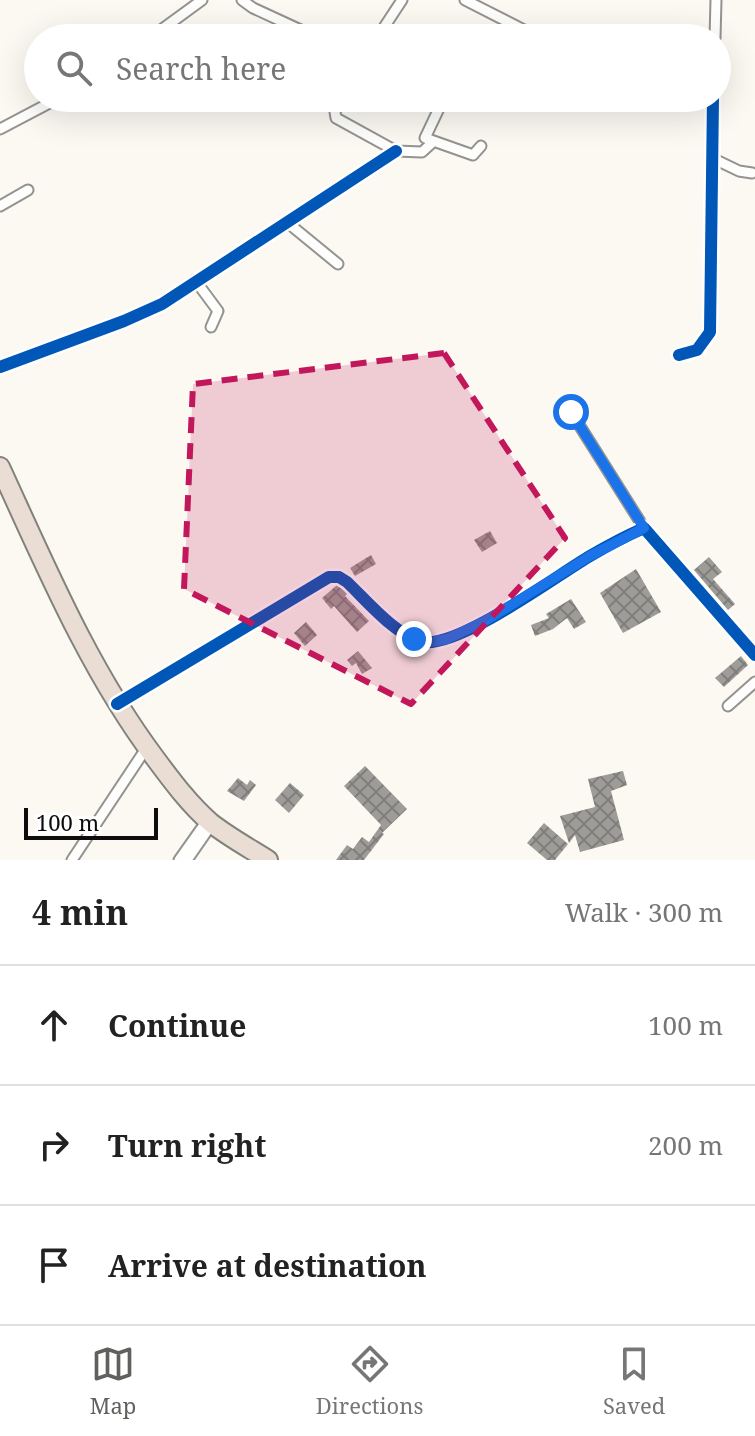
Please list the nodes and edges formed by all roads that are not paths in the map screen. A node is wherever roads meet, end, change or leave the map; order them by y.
1 (202, 0) edge
2 (242, 0) edge
3 (402, 0) edge
4 (465, 0) edge
5 (716, 0) edge
6 (169, 24) edge
7 (288, 24) edge
8 (386, 24) edge
9 (512, 24) edge
10 (715, 24) edge
11 (32, 112) edge
12 (335, 112) edge
13 (437, 112) edge
14 (713, 112) edge
15 (0, 129) edge
16 (433, 142) junction
17 (481, 146) dead end
18 (396, 151) junction
19 (712, 158) junction
20 (752, 173) dead end
21 (28, 190) dead end
22 (0, 206) edge
23 (288, 223) junction
24 (338, 264) dead end
25 (195, 280) junction
26 (211, 327) dead end
27 (679, 355) dead end
28 (0, 367) edge
29 (571, 412) dead end
30 (0, 467) edge
31 (644, 528) junction
32 (755, 655) edge
33 (755, 682) edge
34 (117, 704) junction
35 (728, 706) dead end
36 (147, 747) junction
37 (210, 821) junction
38 (72, 860) edge
39 (179, 860) edge
40 (187, 860) edge
41 (268, 860) edge

1 - 6 street
2 - 7 street
3 - 8 street
4 - 9 street
5 - 10 street
11 - 15 street
12 - 18 street
13 - 16 street
14 - 19 street
16 - 17 street
16 - 18 street
18 - 23 street
19 - 20 street
19 - 27 street
21 - 22 street
23 - 24 street
23 - 25 street
25 - 26 street
25 - 28 street
29 - 31 street
30 - 34 highway
31 - 32 street
31 - 34 street
33 - 35 street
34 - 36 highway
36 - 37 highway
36 - 38 street
37 - 39 street
37 - 40 street
37 - 41 highway

